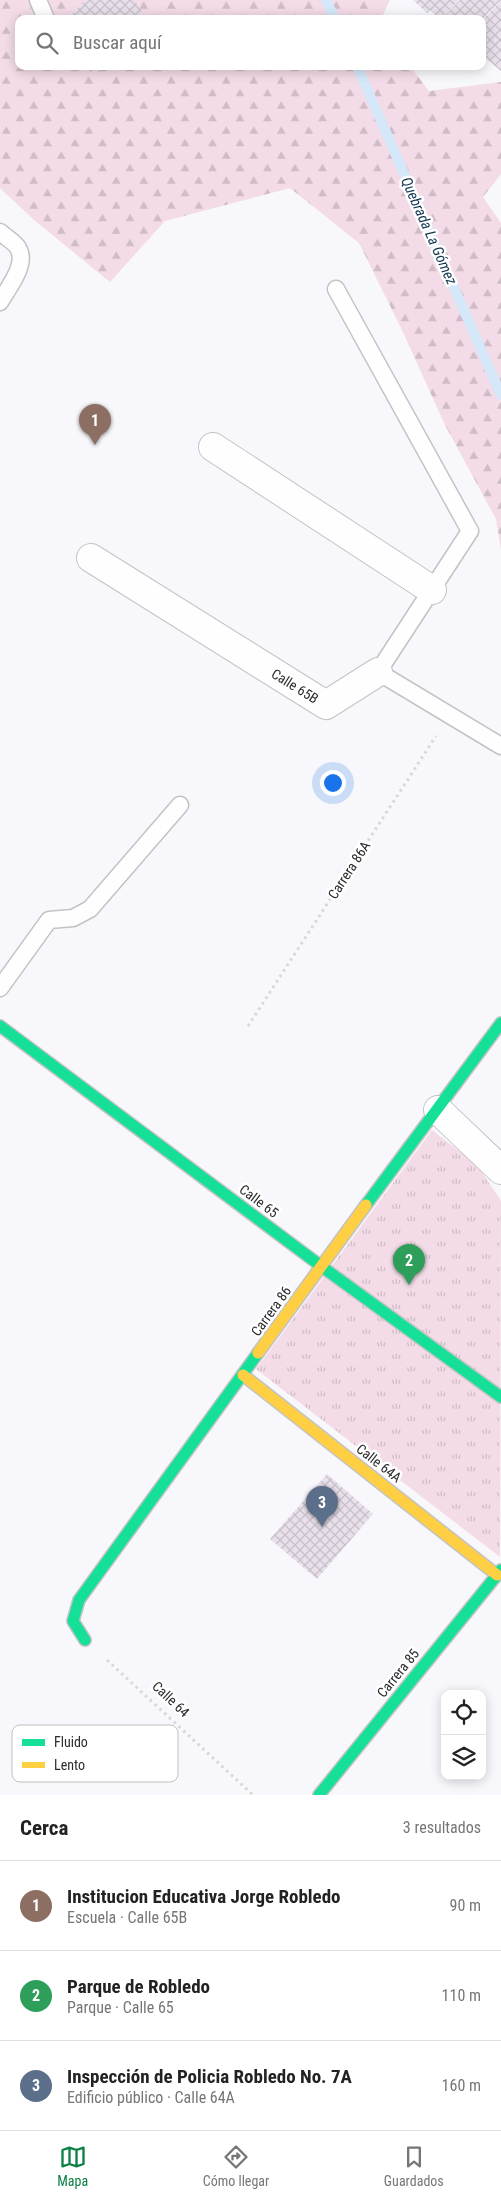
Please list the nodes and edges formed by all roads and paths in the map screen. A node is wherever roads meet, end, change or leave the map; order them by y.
1 (38, 0) edge
2 (44, 15) edge
3 (0, 232) edge
4 (336, 288) dead end
5 (0, 302) edge
6 (213, 447) dead end
7 (91, 558) dead end
8 (432, 590) junction
9 (378, 672) junction
10 (450, 714) junction
11 (501, 746) edge
12 (180, 804) dead end
13 (0, 988) edge
14 (501, 1023) edge
15 (248, 1026) dead end
16 (0, 1027) edge
17 (438, 1110) junction
18 (501, 1170) edge
19 (321, 1266) junction
20 (243, 1375) junction
21 (501, 1398) edge
22 (499, 1573) edge
23 (85, 1640) joint
24 (177, 1725) edge
25 (178, 1726) edge
26 (253, 1795) edge
27 (319, 1795) edge

1 - 2 lane
3 - 5 lane
4 - 8 lane
6 - 8 street
7 - 9 street, Calle 65B
8 - 9 lane
9 - 10 lane
10 - 11 lane
10 - 15 path, Carrera 86A
12 - 13 lane
14 - 17 street, Carrera 86
16 - 19 street, Calle 65
17 - 18 street
17 - 19 street, Carrera 86
19 - 20 street, Carrera 86
19 - 21 street, Calle 65
20 - 22 street, Calle 64A
20 - 23 street, Carrera 86
22 - 27 street, Carrera 85
23 - 24 path, Calle 64
25 - 26 path, Calle 64

